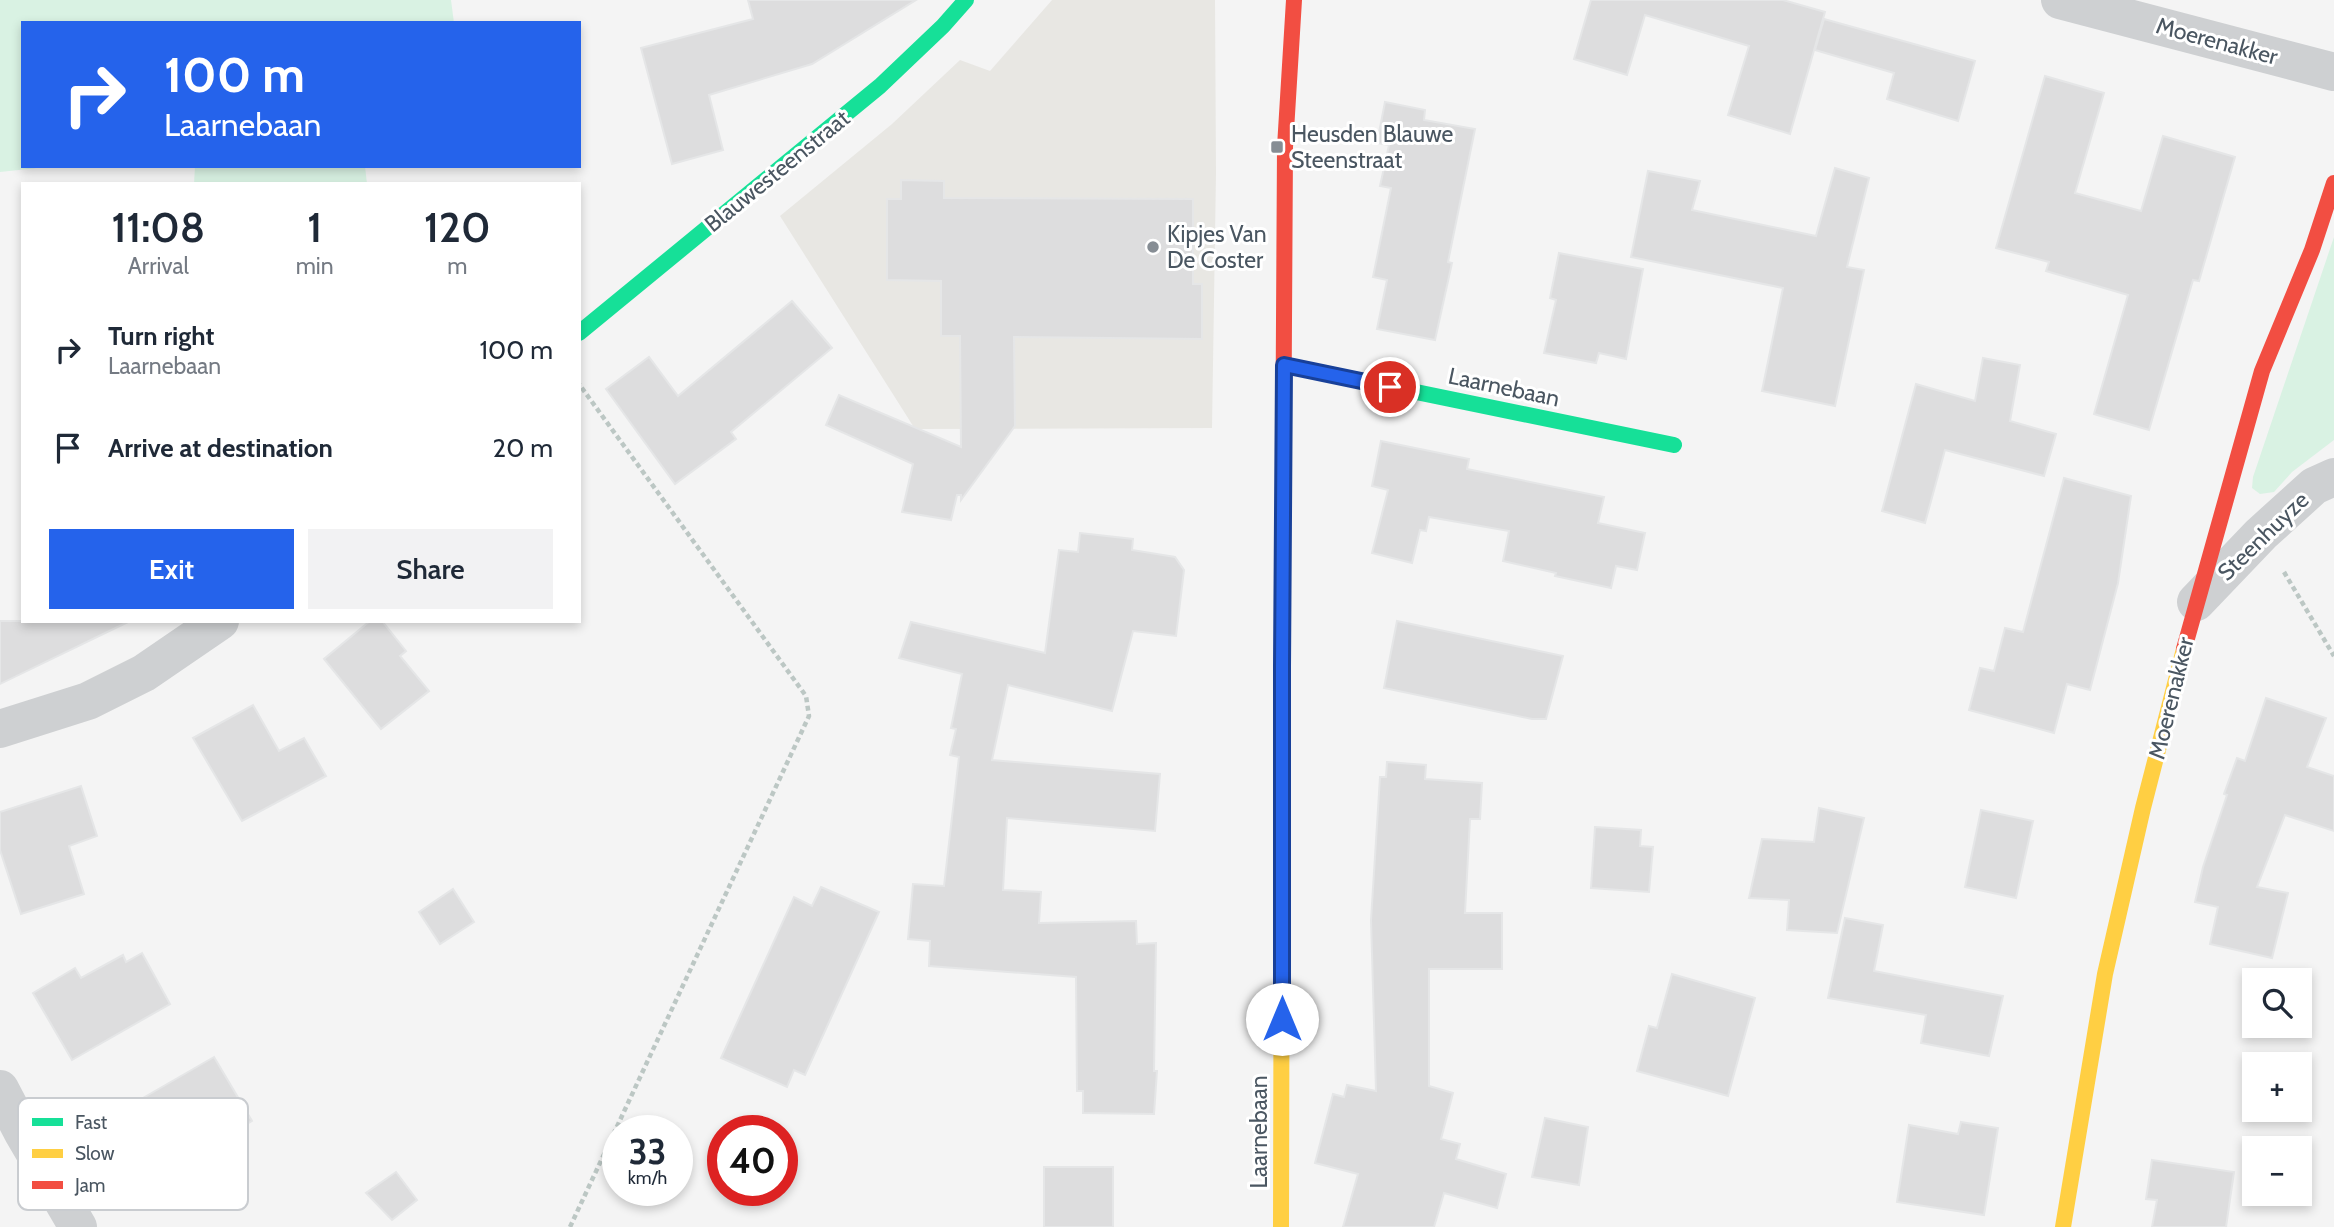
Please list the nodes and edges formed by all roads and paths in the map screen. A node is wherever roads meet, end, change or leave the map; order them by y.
1 (967, 0) edge
2 (1294, 0) edge
3 (2060, 0) edge
4 (2334, 72) edge
5 (2334, 183) edge
6 (581, 331) edge
7 (1284, 365) junction
8 (581, 387) edge
9 (1674, 445) dead end
10 (2334, 477) edge
11 (2261, 534) junction
12 (2196, 602) junction
13 (217, 623) edge
14 (2334, 656) edge
15 (0, 729) edge
16 (0, 1089) edge
17 (18, 1123) edge
18 (68, 1210) edge
19 (78, 1227) edge
20 (570, 1227) edge
21 (1281, 1227) edge
22 (2063, 1227) edge

1 - 6 street, Blauwesteenstraat
2 - 7 street, Laarnebaan
3 - 4 street, Moerenakker
5 - 12 street, Moerenakker
7 - 9 street, Laarnebaan
7 - 21 street, Laarnebaan
8 - 20 path
10 - 11 street, Steenhuyze
11 - 12 street, Steenhuyze
11 - 14 path
12 - 22 street, Moerenakker
13 - 15 street
16 - 17 street
18 - 19 street

